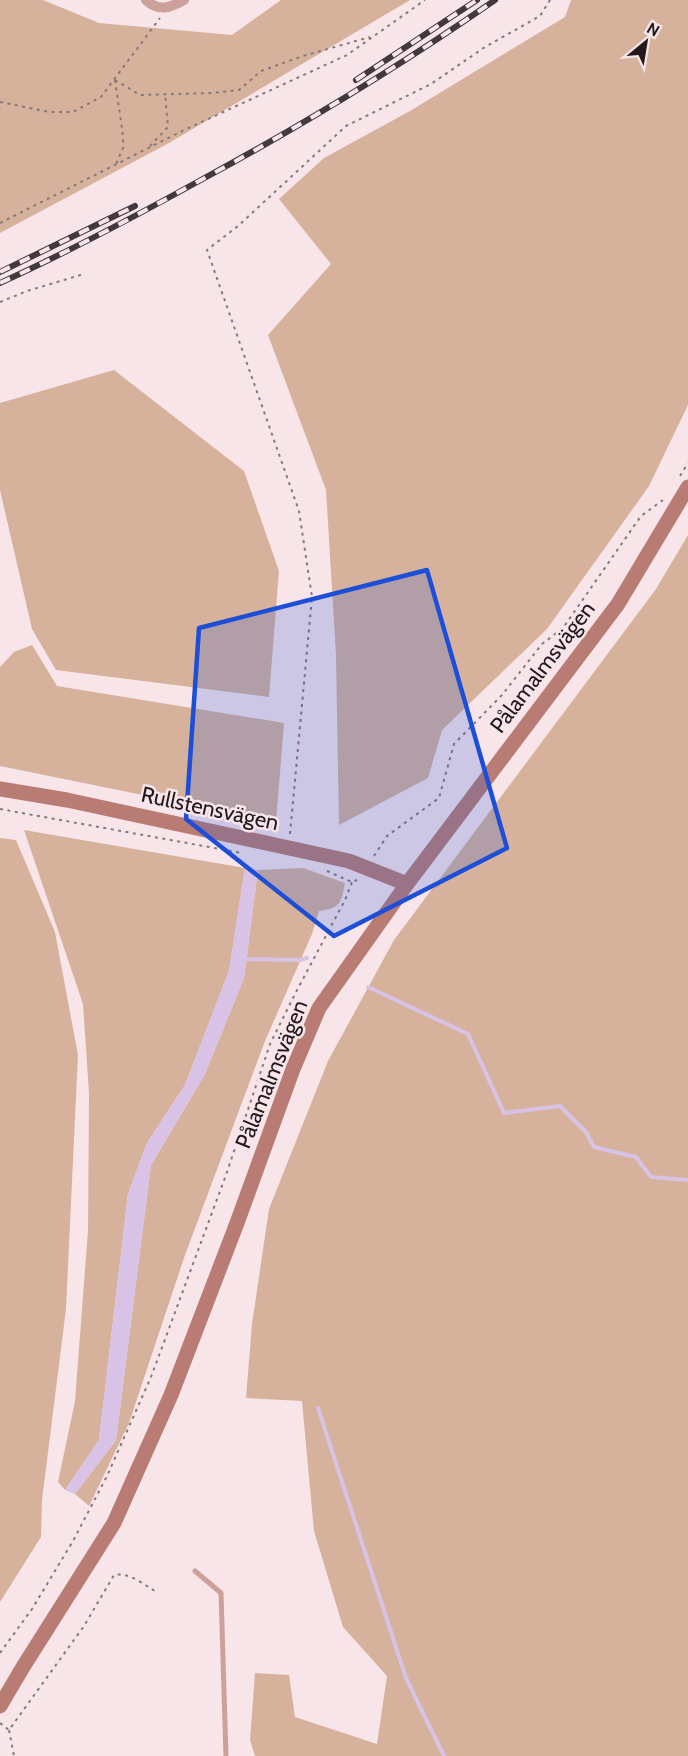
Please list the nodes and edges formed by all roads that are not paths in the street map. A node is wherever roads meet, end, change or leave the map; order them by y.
1 (146, 0) edge
2 (184, 0) edge
3 (683, 483) edge
4 (0, 789) edge
5 (407, 884) junction
6 (195, 1571) dead end
7 (22, 1667) junction
8 (0, 1690) edge
9 (0, 1707) edge
10 (226, 1756) edge

1 - 2 street
3 - 5 street, Pålamalmsvägen
4 - 5 street, Rullstensvägen
5 - 7 street, Pålamalmsvägen
6 - 10 lane
7 - 8 street, Pålamalmsvägen
7 - 9 street, Pålamalmsvägen

